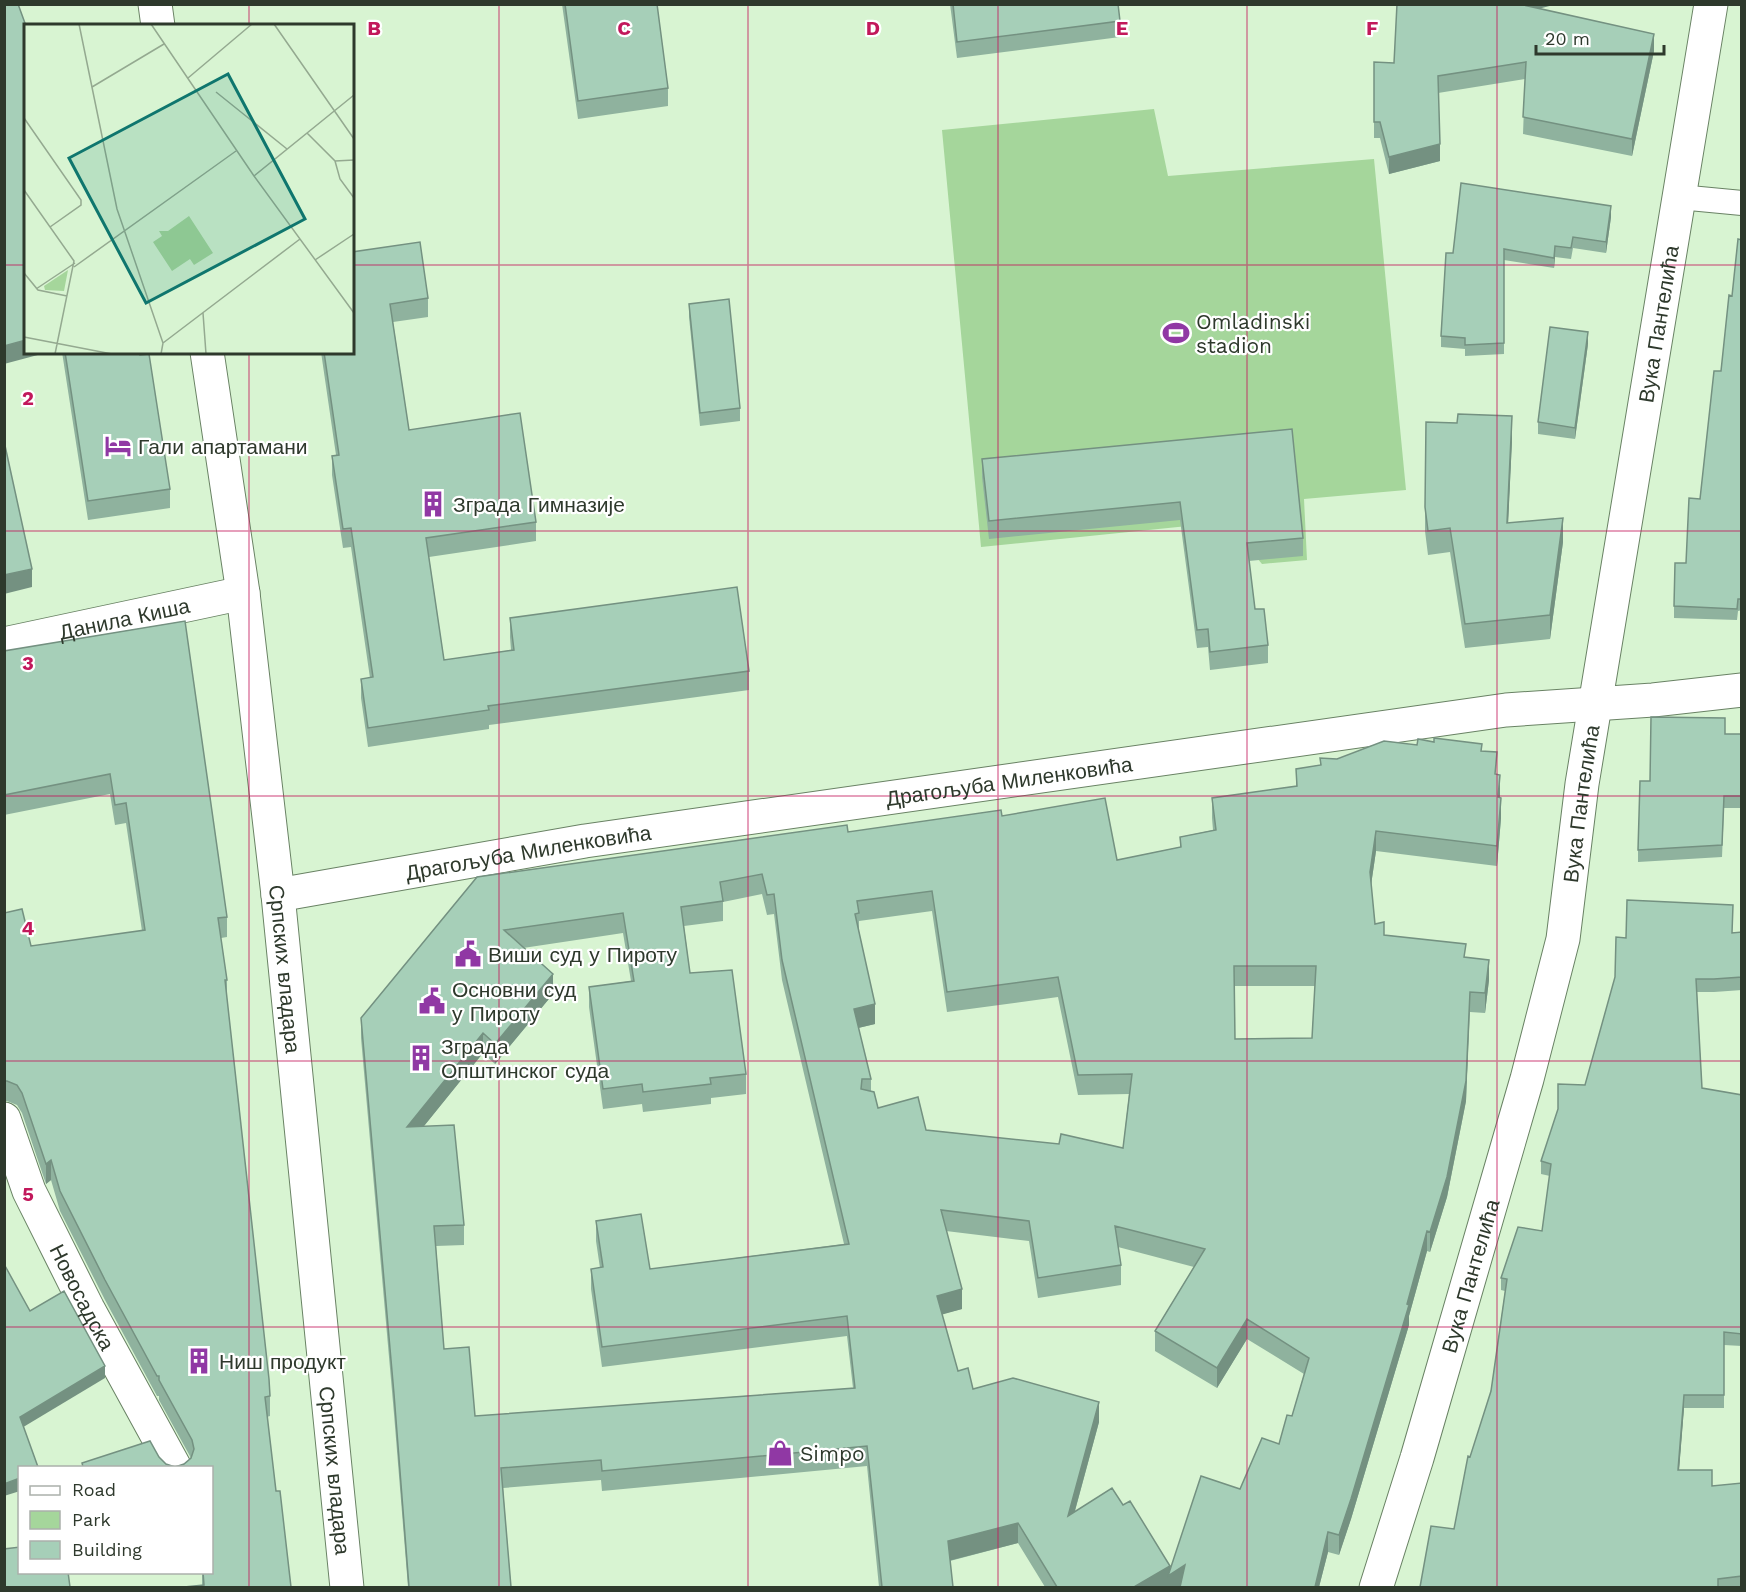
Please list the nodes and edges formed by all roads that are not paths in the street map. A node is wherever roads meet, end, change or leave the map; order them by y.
1 (155, 4) edge
2 (1710, 4) edge
3 (158, 24) edge
4 (1679, 197) junction
5 (1742, 203) edge
6 (207, 354) edge
7 (243, 593) junction
8 (4, 644) edge
9 (1742, 690) edge
10 (1595, 705) junction
11 (278, 895) junction
12 (4, 1119) edge
13 (174, 1466) edge
14 (347, 1587) edge
15 (1376, 1587) edge

1 - 3 street
2 - 4 street, Вука Пантелића
4 - 5 lane
4 - 10 street, Вука Пантелића
6 - 7 street, Српских владара
7 - 8 street, Данила Киша
7 - 11 street, Српских владара
9 - 10 street, Драгољуба Миленковића
10 - 11 street, Драгољуба Миленковића
10 - 15 street, Вука Пантелића
11 - 14 street, Српских владара
12 - 13 street, Новосадска

